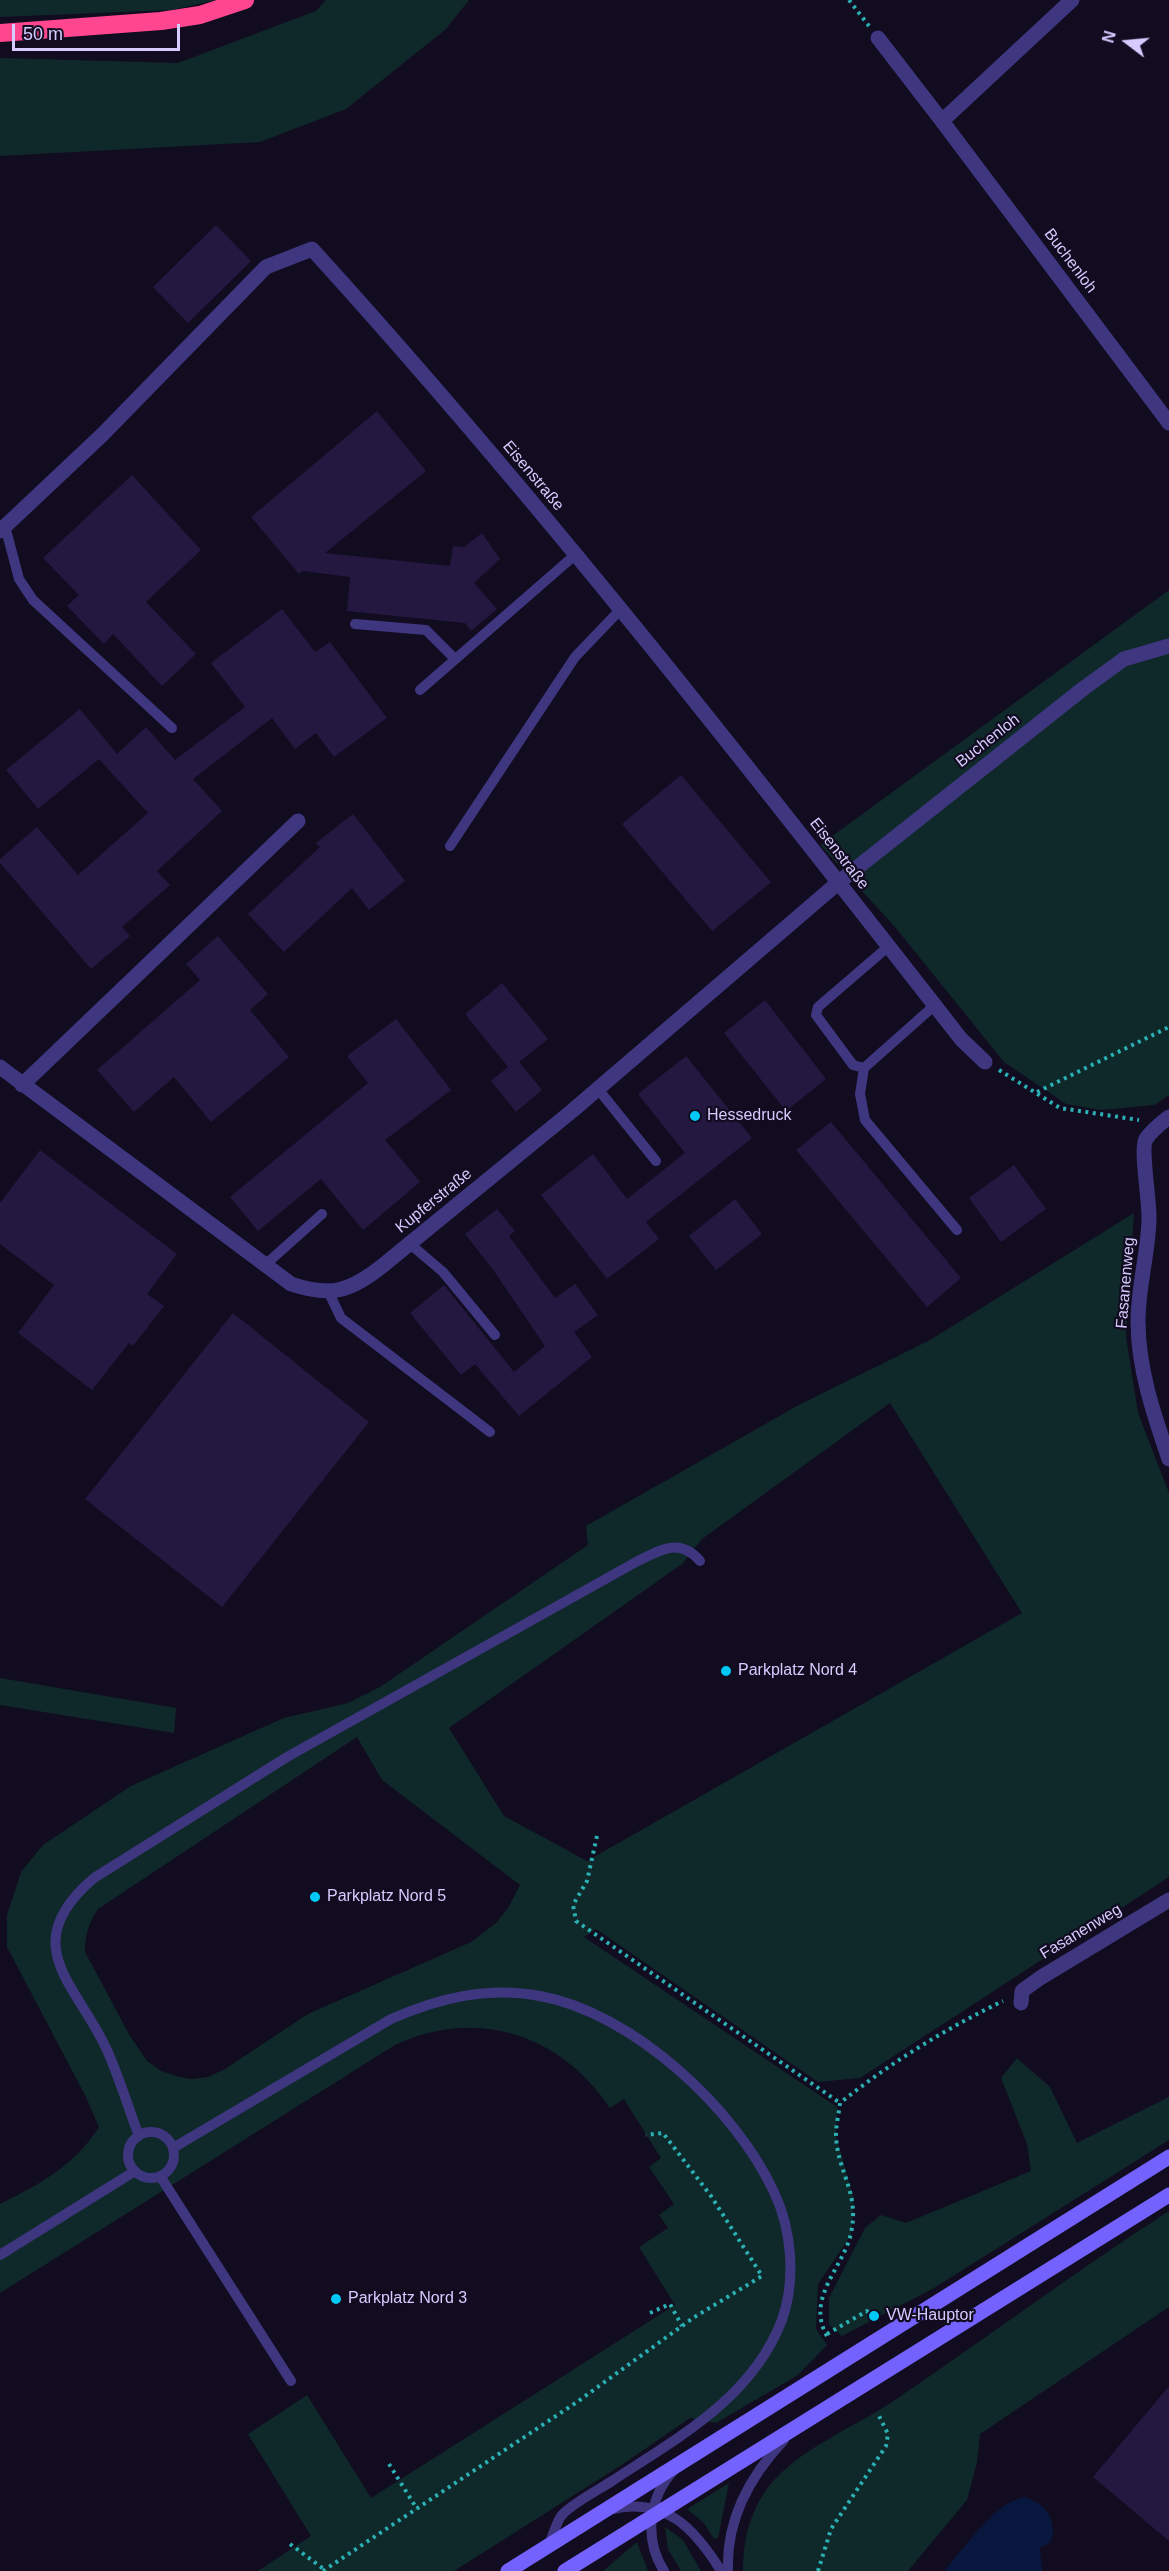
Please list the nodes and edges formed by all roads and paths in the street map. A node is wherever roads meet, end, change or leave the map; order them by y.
1 (245, 0) edge
2 (849, 0) edge
3 (1072, 0) edge
4 (0, 33) edge
5 (878, 38) joint
6 (942, 120) junction
7 (1169, 423) edge
8 (2, 528) edge
9 (575, 555) junction
10 (620, 610) junction
11 (355, 624) dead end
12 (1169, 646) edge
13 (455, 659) junction
14 (420, 690) dead end
15 (172, 728) dead end
16 (298, 821) dead end
17 (450, 846) dead end
18 (839, 882) junction
19 (889, 946) junction
20 (935, 1005) junction
21 (1169, 1027) edge
22 (985, 1062) joint
23 (0, 1067) edge
24 (864, 1068) junction
25 (22, 1085) junction
26 (598, 1089) junction
27 (1037, 1092) junction
28 (1165, 1120) edge
29 (656, 1161) dead end
30 (322, 1214) dead end
31 (957, 1230) dead end
32 (410, 1244) junction
33 (264, 1265) junction
34 (328, 1291) junction
35 (495, 1335) dead end
36 (490, 1432) dead end
37 (1169, 1459) edge
38 (700, 1562) dead end
39 (597, 1836) dead end
40 (1169, 1900) edge
41 (1022, 1997) joint
42 (840, 2103) junction
43 (646, 2135) dead end
44 (139, 2136) junction
45 (173, 2148) junction
46 (1169, 2157) edge
47 (135, 2171) junction
48 (160, 2176) junction
49 (1169, 2195) edge
50 (0, 2255) edge
51 (650, 2313) dead end
52 (868, 2314) dead end
53 (682, 2326) junction
54 (291, 2381) dead end
55 (878, 2414) dead end
56 (795, 2428) junction
57 (388, 2464) dead end
58 (680, 2464) junction
59 (417, 2509) junction
60 (604, 2512) junction
61 (655, 2512) junction
62 (290, 2544) dead end
63 (549, 2546) junction
64 (324, 2570) edge
65 (508, 2571) edge
66 (565, 2571) edge
67 (664, 2571) edge
68 (721, 2571) edge
69 (728, 2571) edge
70 (818, 2571) edge

1 - 4 highway
2 - 5 path
3 - 6 street
5 - 6 street, Buchenloh
6 - 7 street, Buchenloh
8 - 9 street, Eisenstraße
8 - 15 lane
9 - 10 street, Eisenstraße
9 - 13 lane
10 - 17 lane
10 - 18 street, Eisenstraße
11 - 13 lane
12 - 18 street, Buchenloh
13 - 14 lane
16 - 25 street
18 - 19 street, Eisenstraße
18 - 26 street, Kupferstraße
19 - 20 street, Eisenstraße
19 - 24 lane
20 - 22 street, Eisenstraße
20 - 24 lane
21 - 27 path
22 - 27 path
23 - 25 street, Kupferstraße
24 - 31 lane
25 - 33 street, Kupferstraße
26 - 29 lane
26 - 32 street, Kupferstraße
27 - 28 path
28 - 37 street, Fasanenweg
30 - 33 lane
32 - 34 street, Kupferstraße
32 - 35 lane
33 - 34 street, Kupferstraße
34 - 36 lane
38 - 44 lane
39 - 42 path
40 - 41 street, Fasanenweg
41 - 42 path
42 - 52 path
43 - 53 path
44 - 45 lane
44 - 47 lane
45 - 48 lane
45 - 63 lane
46 - 58 main road
47 - 48 lane
47 - 50 lane
48 - 54 lane
49 - 56 main road
51 - 53 path
53 - 59 path
55 - 70 path
56 - 61 main road
56 - 69 lane
57 - 59 path
58 - 60 main road
58 - 61 lane
59 - 64 path
60 - 61 lane
60 - 63 main road
61 - 66 main road
61 - 67 lane
61 - 68 lane
62 - 64 path
63 - 65 main road

